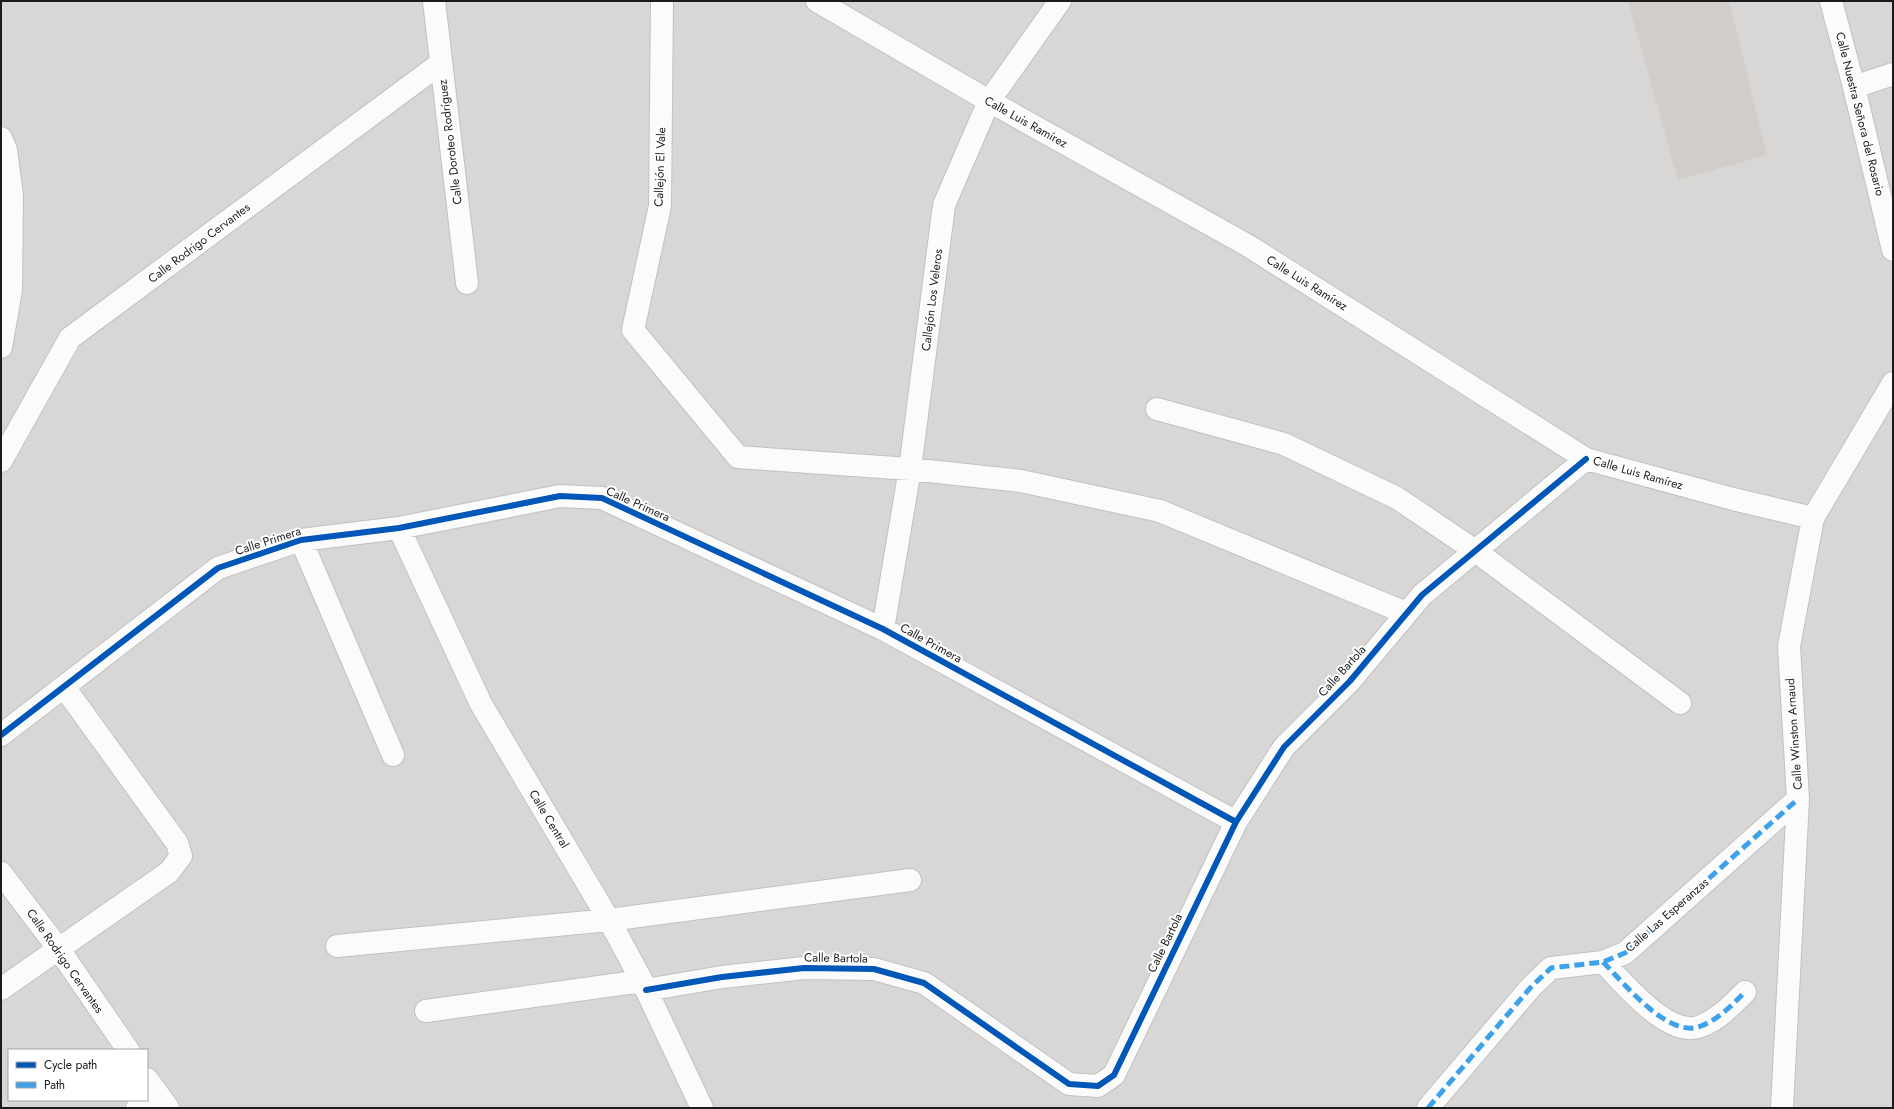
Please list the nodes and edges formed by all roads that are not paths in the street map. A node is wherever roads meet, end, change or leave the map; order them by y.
1 (434, 1) edge
2 (662, 1) edge
3 (817, 1) edge
4 (1060, 1) edge
5 (1831, 1) edge
6 (441, 63) junction
7 (1893, 74) edge
8 (1854, 87) junction
9 (989, 101) junction
10 (1, 138) edge
11 (1893, 250) edge
12 (467, 283) dead end
13 (1, 346) edge
14 (1893, 383) edge
15 (1157, 409) dead end
16 (1586, 458) junction
17 (1, 461) edge
18 (910, 469) junction
19 (1813, 518) junction
20 (399, 528) junction
21 (301, 540) junction
22 (1474, 550) junction
23 (1406, 613) junction
24 (883, 629) junction
25 (64, 687) junction
26 (1680, 703) dead end
27 (1, 735) edge
28 (393, 754) dead end
29 (1798, 799) junction
30 (1236, 822) junction
31 (1, 873) edge
32 (910, 880) dead end
33 (609, 920) junction
34 (337, 946) dead end
35 (58, 948) junction
36 (1603, 962) junction
37 (644, 985) junction
38 (1, 989) edge
39 (1745, 992) dead end
40 (426, 1011) dead end
41 (127, 1049) edge
42 (158, 1094) edge
43 (148, 1101) edge
44 (148, 1101) edge
45 (137, 1108) edge
46 (702, 1108) edge
47 (1428, 1108) edge
48 (1782, 1108) edge

1 - 6 street, Calle Doroteo Rodríguez
2 - 18 street, Callejón El Vale
3 - 9 street, Calle Luis Ramírez
4 - 9 street, Callejón Los Veleros
5 - 8 street, Calle Nuestra Señora del Rosario
6 - 12 street, Calle Doroteo Rodríguez
6 - 17 street, Calle Rodrigo Cervantes
7 - 8 street
8 - 11 street, Calle Nuestra Señora del Rosario
9 - 16 street, Calle Luis Ramírez
9 - 18 street, Callejón Los Veleros
10 - 13 street
14 - 19 street, Calle Winston Arnaud
15 - 22 street
16 - 19 street, Calle Luis Ramírez
16 - 22 street, Calle Bartola
18 - 23 street
18 - 24 street, Callejón Los Veleros
19 - 29 street, Calle Winston Arnaud
20 - 21 street, Calle Primera
20 - 24 street, Calle Primera
20 - 33 street, Calle Central
21 - 25 street, Calle Primera
21 - 28 street
22 - 23 street, Calle Bartola
22 - 26 street
23 - 30 street, Calle Bartola
24 - 30 street, Calle Primera
25 - 27 street, Calle Primera
25 - 35 street
29 - 36 street, Calle Las Esperanzas
29 - 48 street, Calle Winston Arnaud
30 - 37 street, Calle Bartola
31 - 35 street, Calle Rodrigo Cervantes
32 - 33 street
33 - 34 street
33 - 37 street, Calle Central
35 - 38 street
35 - 41 street, Calle Rodrigo Cervantes
36 - 39 street
36 - 47 street, Calle Las Esperanzas
37 - 40 street, Calle Bartola
37 - 46 street, Calle Central
42 - 44 street
43 - 45 street

